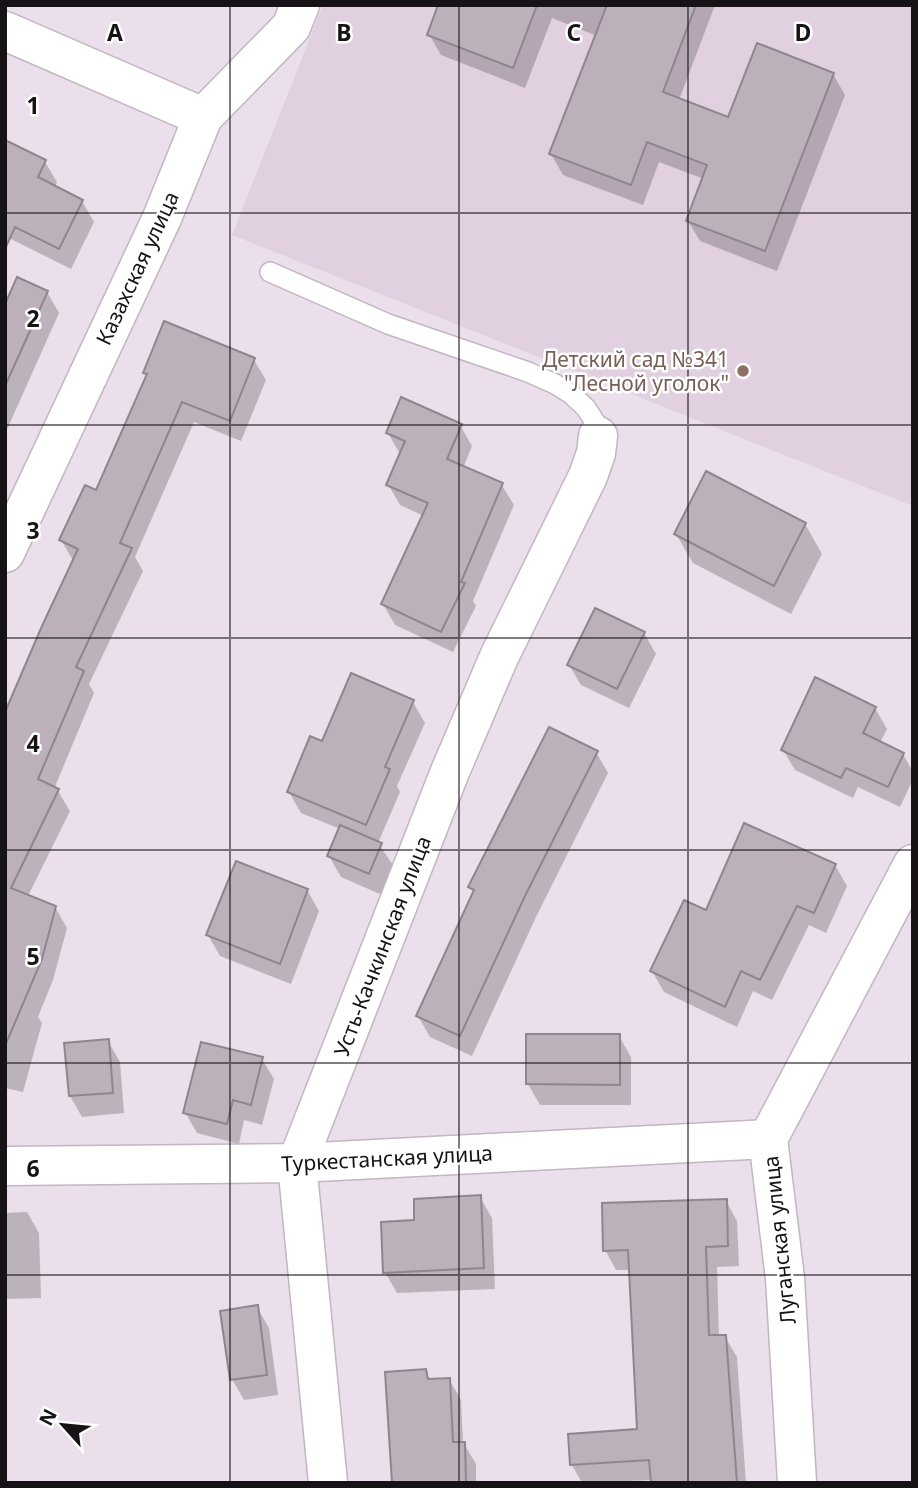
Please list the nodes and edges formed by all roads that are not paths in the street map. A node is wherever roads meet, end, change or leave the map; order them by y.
1 (300, 5) edge
2 (5, 31) edge
3 (203, 117) junction
4 (270, 272) dead end
5 (598, 436) joint
6 (5, 553) edge
7 (913, 864) edge
8 (768, 1139) junction
9 (297, 1163) junction
10 (5, 1166) edge
11 (328, 1483) edge
12 (797, 1483) edge

1 - 3 street, Казахская улица
2 - 3 street
3 - 6 street, Казахская улица
4 - 5 lane
5 - 9 street, Усть-Качкинская улица
7 - 8 street, Луганская улица
8 - 9 street, Туркестанская улица
8 - 12 street, Луганская улица
9 - 10 street, Туркестанская улица
9 - 11 street, Усть-Качкинская улица

